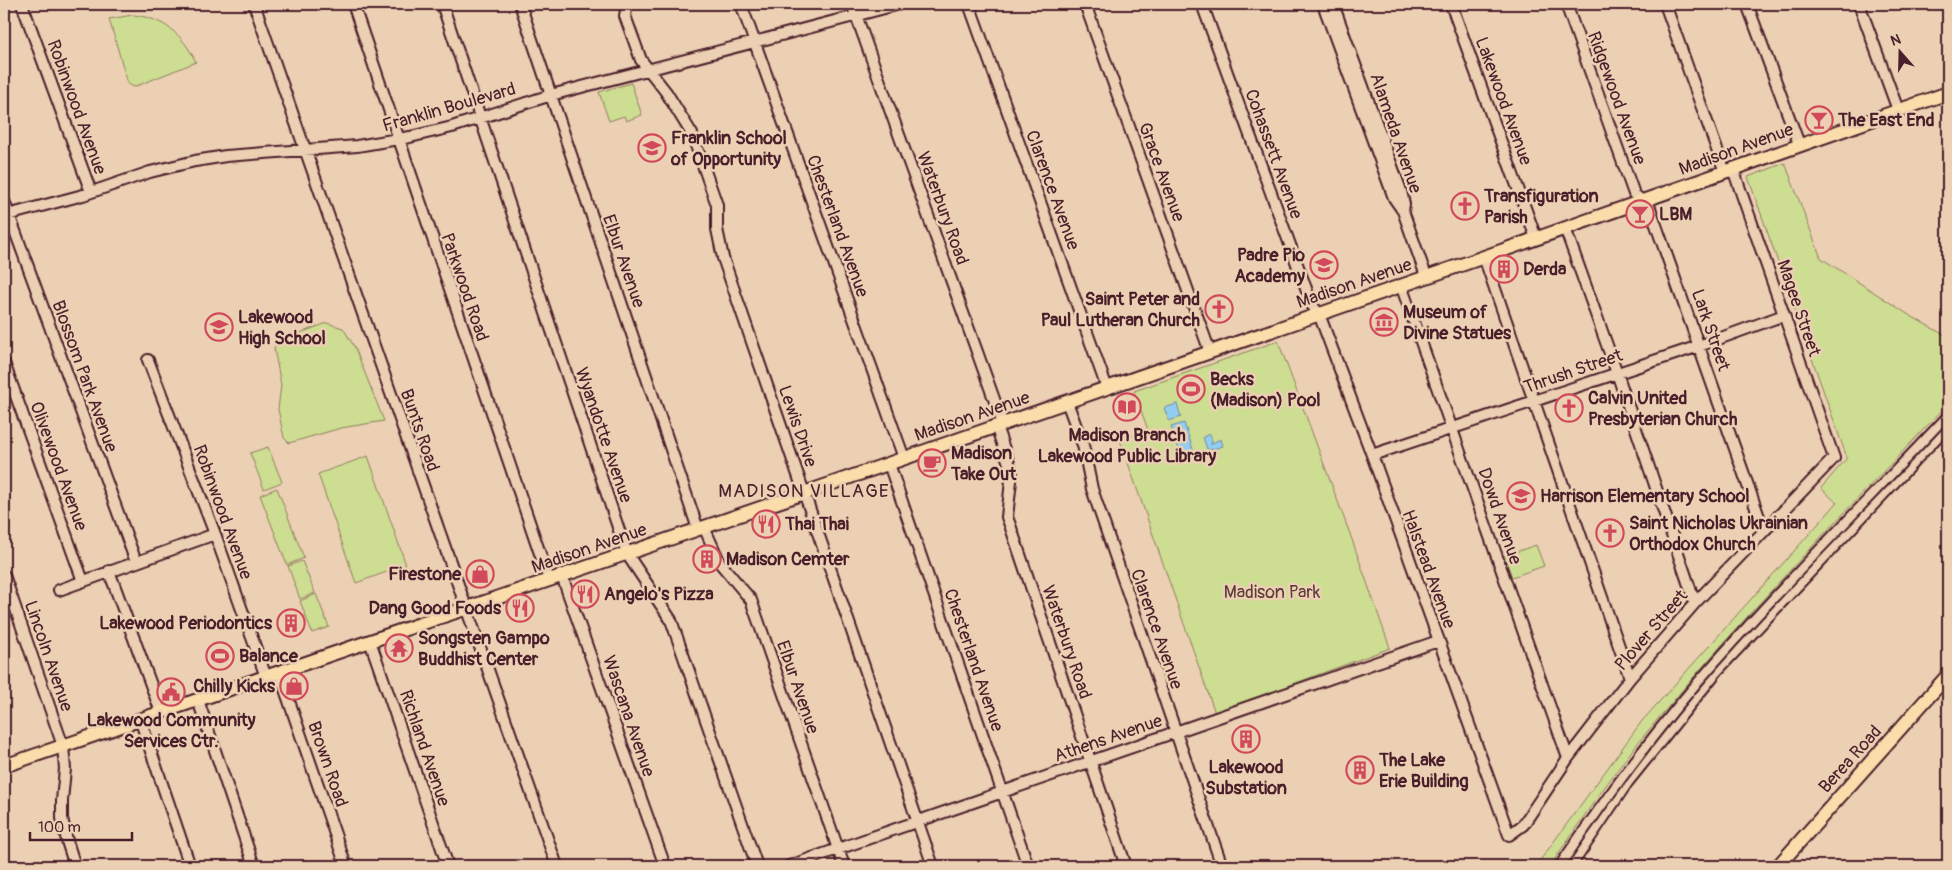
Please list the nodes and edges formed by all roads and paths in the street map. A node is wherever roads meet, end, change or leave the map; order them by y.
1 (22, 4) edge
2 (254, 4) edge
3 (352, 4) edge
4 (442, 4) edge
5 (520, 4) edge
6 (619, 4) edge
7 (627, 4) edge
8 (741, 4) edge
9 (852, 4) edge
10 (900, 4) edge
11 (969, 4) edge
12 (1085, 4) edge
13 (1202, 4) edge
14 (1323, 4) edge
15 (1333, 4) edge
16 (1451, 4) edge
17 (1566, 4) edge
18 (1665, 4) edge
19 (1747, 4) edge
20 (1859, 4) edge
21 (856, 15) junction
22 (625, 16) junction
23 (754, 41) junction
24 (647, 68) junction
25 (1351, 68) junction
26 (1948, 93) edge
27 (550, 94) junction
28 (1898, 110) junction
29 (480, 118) junction
30 (398, 139) junction
31 (1798, 144) junction
32 (305, 150) junction
33 (1729, 171) junction
34 (90, 192) junction
35 (1641, 200) junction
36 (4, 201) edge
37 (6, 215) edge
38 (1565, 228) junction
39 (1536, 238) junction
40 (1484, 257) junction
41 (1426, 276) junction
42 (1401, 285) junction
43 (1319, 314) junction
44 (1784, 315) junction
45 (1699, 346) junction
46 (1210, 352) junction
47 (148, 360) dead end
48 (4, 363) edge
49 (1618, 373) junction
50 (1107, 388) junction
51 (1067, 402) junction
52 (1533, 402) junction
53 (1000, 425) junction
54 (1452, 430) junction
55 (1372, 455) junction
56 (904, 458) junction
57 (1834, 458) joint
58 (889, 464) junction
59 (804, 494) junction
60 (701, 528) junction
61 (1764, 531) junction
62 (215, 534) junction
63 (626, 554) junction
64 (136, 562) junction
65 (109, 571) junction
66 (4, 575) edge
67 (562, 576) junction
68 (549, 580) junction
69 (83, 581) junction
70 (59, 590) dead end
71 (1695, 603) junction
72 (466, 608) junction
73 (370, 641) junction
74 (1438, 641) junction
75 (279, 672) junction
76 (1948, 675) edge
77 (266, 676) junction
78 (1630, 678) junction
79 (198, 700) junction
80 (162, 712) junction
81 (140, 719) junction
82 (1176, 732) junction
83 (63, 746) junction
84 (1568, 758) junction
85 (1090, 762) junction
86 (4, 766) edge
87 (1003, 792) junction
88 (917, 822) junction
89 (1508, 836) joint
90 (838, 849) junction
91 (75, 866) edge
92 (190, 866) edge
93 (254, 866) edge
94 (346, 866) edge
95 (448, 866) edge
96 (557, 866) edge
97 (664, 866) edge
98 (757, 866) edge
99 (789, 866) edge
100 (844, 866) edge
101 (933, 866) edge
102 (1028, 866) edge
103 (1126, 866) edge
104 (1222, 866) edge
105 (1778, 866) edge

1 - 34 street, Robinwood Avenue
2 - 32 street, Bunts Road
3 - 30 street, Parkwood Road
4 - 29 street, Wyandotte Avenue
5 - 27 street, Elbur Avenue
6 - 22 street
7 - 22 street, Lewis Drive
8 - 23 street, Chesterland Avenue
9 - 21 street, Waterbury Road
10 - 21 street, Franklin Boulevard
11 - 50 street, Clarence Avenue
12 - 46 street, Grace Avenue
13 - 43 street, Cohassett Avenue
14 - 25 street, Alameda Avenue
15 - 25 street, Alameda Avenue
16 - 39 street, Lakewood Avenue
17 - 35 street, Ridgewood Avenue
18 - 33 street, Magee Street
19 - 31 street
20 - 28 street
21 - 23 street, Franklin Boulevard
21 - 53 street, Waterbury Road
22 - 24 street, Lewis Drive
23 - 24 street, Franklin Boulevard
23 - 56 street, Chesterland Avenue
24 - 27 street, Franklin Boulevard
24 - 59 street, Lewis Drive
25 - 41 street, Alameda Avenue
26 - 28 main road, Madison Avenue
27 - 29 street, Franklin Boulevard
27 - 60 street, Elbur Avenue
28 - 31 main road, Madison Avenue
29 - 30 street, Franklin Boulevard
29 - 63 street, Wyandotte Avenue
30 - 32 street, Franklin Boulevard
30 - 68 street, Parkwood Road
31 - 33 main road, Madison Avenue
32 - 34 street, Franklin Boulevard
32 - 72 street, Bunts Road
33 - 35 main road, Madison Avenue
33 - 44 street, Magee Street
34 - 37 street, Franklin Boulevard
35 - 38 main road, Madison Avenue
35 - 45 street, Lark Street
36 - 37 street, Blossom Park Avenue
37 - 64 street, Blossom Park Avenue
38 - 39 main road, Madison Avenue
38 - 49 street
39 - 40 main road, Madison Avenue
40 - 41 main road, Madison Avenue
40 - 52 street
41 - 42 main road, Madison Avenue
42 - 43 main road, Madison Avenue
42 - 54 street, Dowd Avenue
43 - 46 main road, Madison Avenue
43 - 55 street, Halstead Avenue
44 - 45 street, Thrush Street
44 - 57 street, Magee Street
45 - 49 street, Thrush Street
45 - 61 street, Lark Street
46 - 50 main road, Madison Avenue
47 - 62 street, Robinwood Avenue
48 - 69 street, Olivewood Avenue
49 - 52 street, Thrush Street
49 - 71 street
50 - 51 main road, Madison Avenue
51 - 53 main road, Madison Avenue
51 - 82 street, Clarence Avenue
52 - 54 street, Thrush Street
52 - 78 street
53 - 56 main road, Madison Avenue
53 - 85 street, Waterbury Road
54 - 55 street, Thrush Street
54 - 84 street, Dowd Avenue
55 - 74 street, Halstead Avenue
56 - 58 main road, Madison Avenue
57 - 61 street, Plover Street
58 - 59 main road, Madison Avenue
58 - 87 street, Chesterland Avenue
59 - 60 main road, Madison Avenue
59 - 88 street, Lewis Drive
60 - 63 main road, Madison Avenue
60 - 90 street, Elbur Avenue
61 - 71 street, Plover Street
62 - 64 street
62 - 77 street, Robinwood Avenue
63 - 67 main road, Madison Avenue
63 - 98 street, Wyandotte Avenue
64 - 65 street
65 - 69 street
65 - 80 street
66 - 83 street, Lincoln Avenue
67 - 68 main road, Madison Avenue
67 - 97 street, Wascana Avenue
68 - 72 main road, Madison Avenue
69 - 70 street
71 - 78 street, Plover Street
72 - 73 main road, Madison Avenue
72 - 96 street, Bunts Road
73 - 75 main road, Madison Avenue
73 - 95 street, Richland Avenue
74 - 82 street, Athens Avenue
74 - 89 street, Halstead Avenue
75 - 77 main road, Madison Avenue
75 - 94 street, Brown Road
76 - 105 main road, Berea Road
77 - 79 main road, Madison Avenue
78 - 84 street, Plover Street
79 - 80 main road, Madison Avenue
79 - 93 street
80 - 81 main road, Madison Avenue
81 - 83 main road, Madison Avenue
81 - 92 street
82 - 85 street, Athens Avenue
82 - 104 street, Clarence Avenue
83 - 86 main road, Madison Avenue
83 - 91 street, Lincoln Avenue
84 - 89 street, Plover Street
85 - 87 street, Athens Avenue
85 - 103 street, Waterbury Road
87 - 88 street, Athens Avenue
87 - 102 street, Chesterland Avenue
88 - 90 street, Athens Avenue
88 - 101 street, Lewis Drive
90 - 99 street, Athens Avenue
90 - 100 street, Elbur Avenue

